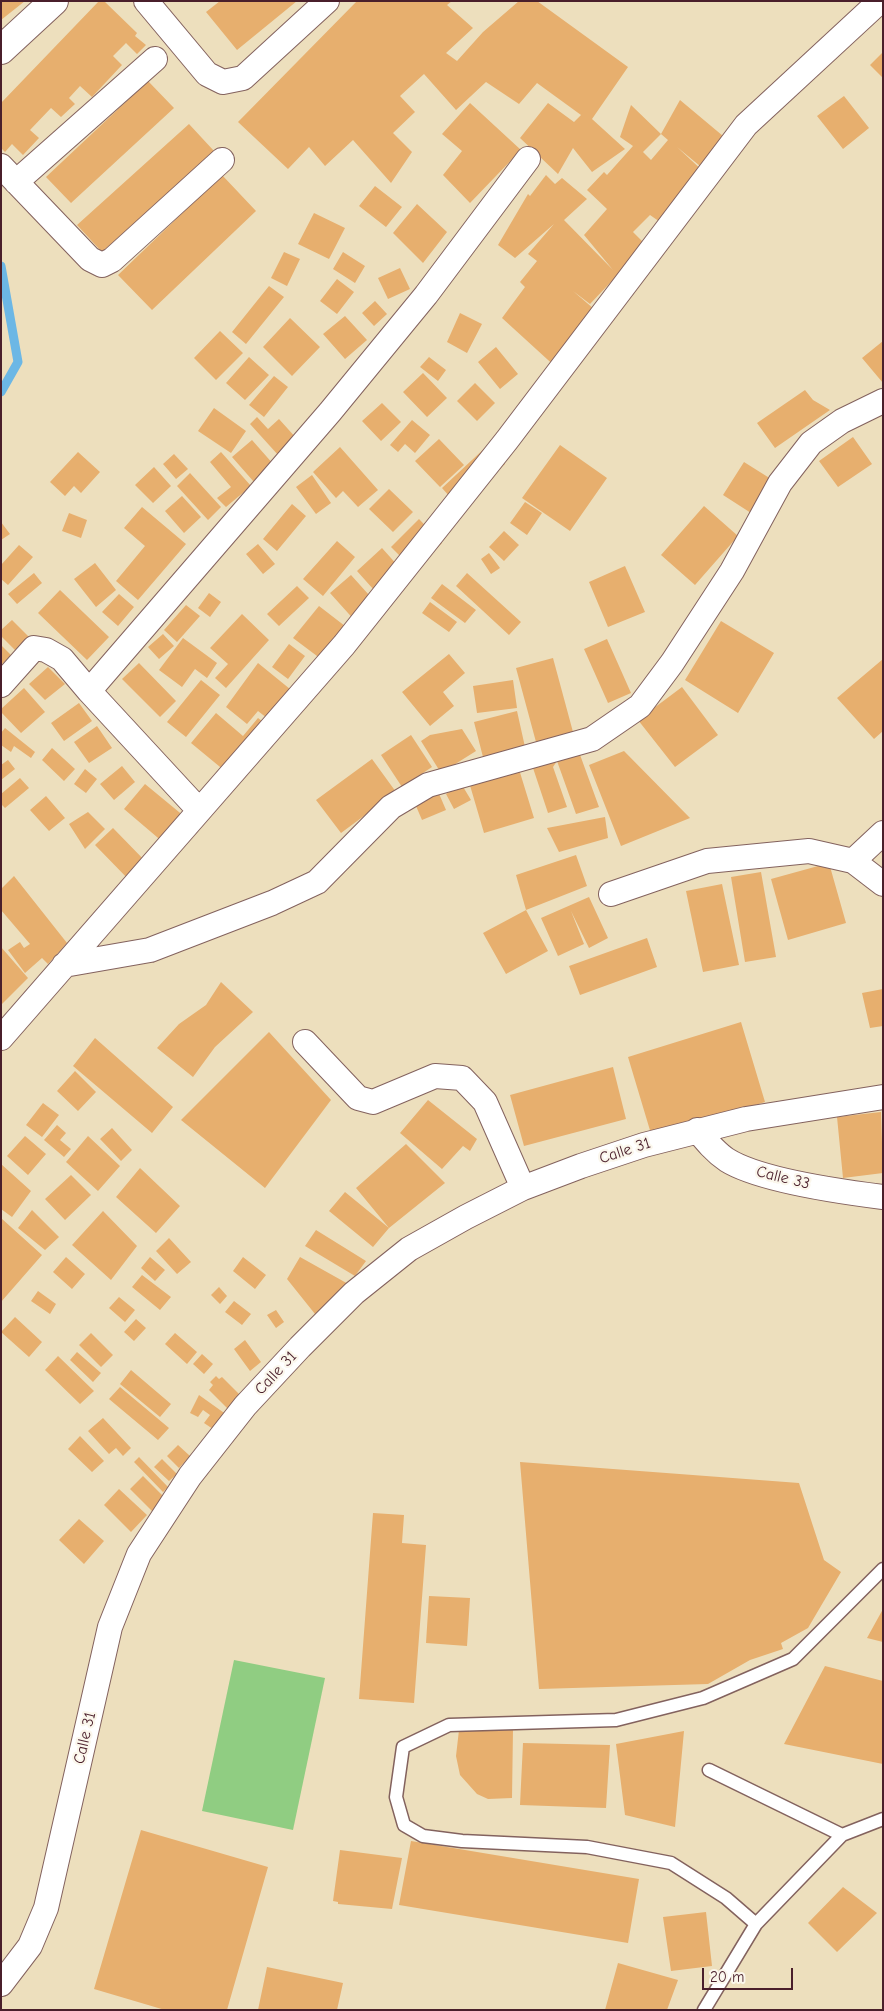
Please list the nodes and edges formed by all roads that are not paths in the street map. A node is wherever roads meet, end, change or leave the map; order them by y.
1 (146, 1) edge
2 (327, 1) edge
3 (880, 1) edge
4 (53, 2) edge
5 (1, 50) edge
6 (155, 59) dead end
7 (528, 159) dead end
8 (222, 160) dead end
9 (9, 174) edge
10 (883, 401) edge
11 (1, 684) edge
12 (88, 691) junction
13 (199, 810) junction
14 (883, 833) edge
15 (853, 861) junction
16 (883, 884) edge
17 (611, 894) dead end
18 (64, 965) junction
19 (1, 1038) edge
20 (305, 1042) dead end
21 (883, 1097) edge
22 (697, 1130) junction
23 (523, 1188) junction
24 (883, 1197) edge
25 (883, 1569) edge
26 (709, 1770) dead end
27 (883, 1819) edge
28 (842, 1835) junction
29 (756, 1924) junction
30 (1, 1984) edge
31 (704, 2010) edge

1 - 2 street
3 - 13 street
4 - 5 street
6 - 9 street
7 - 12 street
8 - 9 street
10 - 18 street
11 - 12 street
12 - 13 street
13 - 18 street
14 - 15 street
15 - 16 street
15 - 17 street
18 - 19 street
20 - 23 street
21 - 22 street, Calle 31
22 - 23 street, Calle 31
22 - 24 street, Calle 33
23 - 30 street, Calle 31
25 - 29 lane
26 - 28 lane
27 - 28 lane
28 - 29 lane
29 - 31 lane

